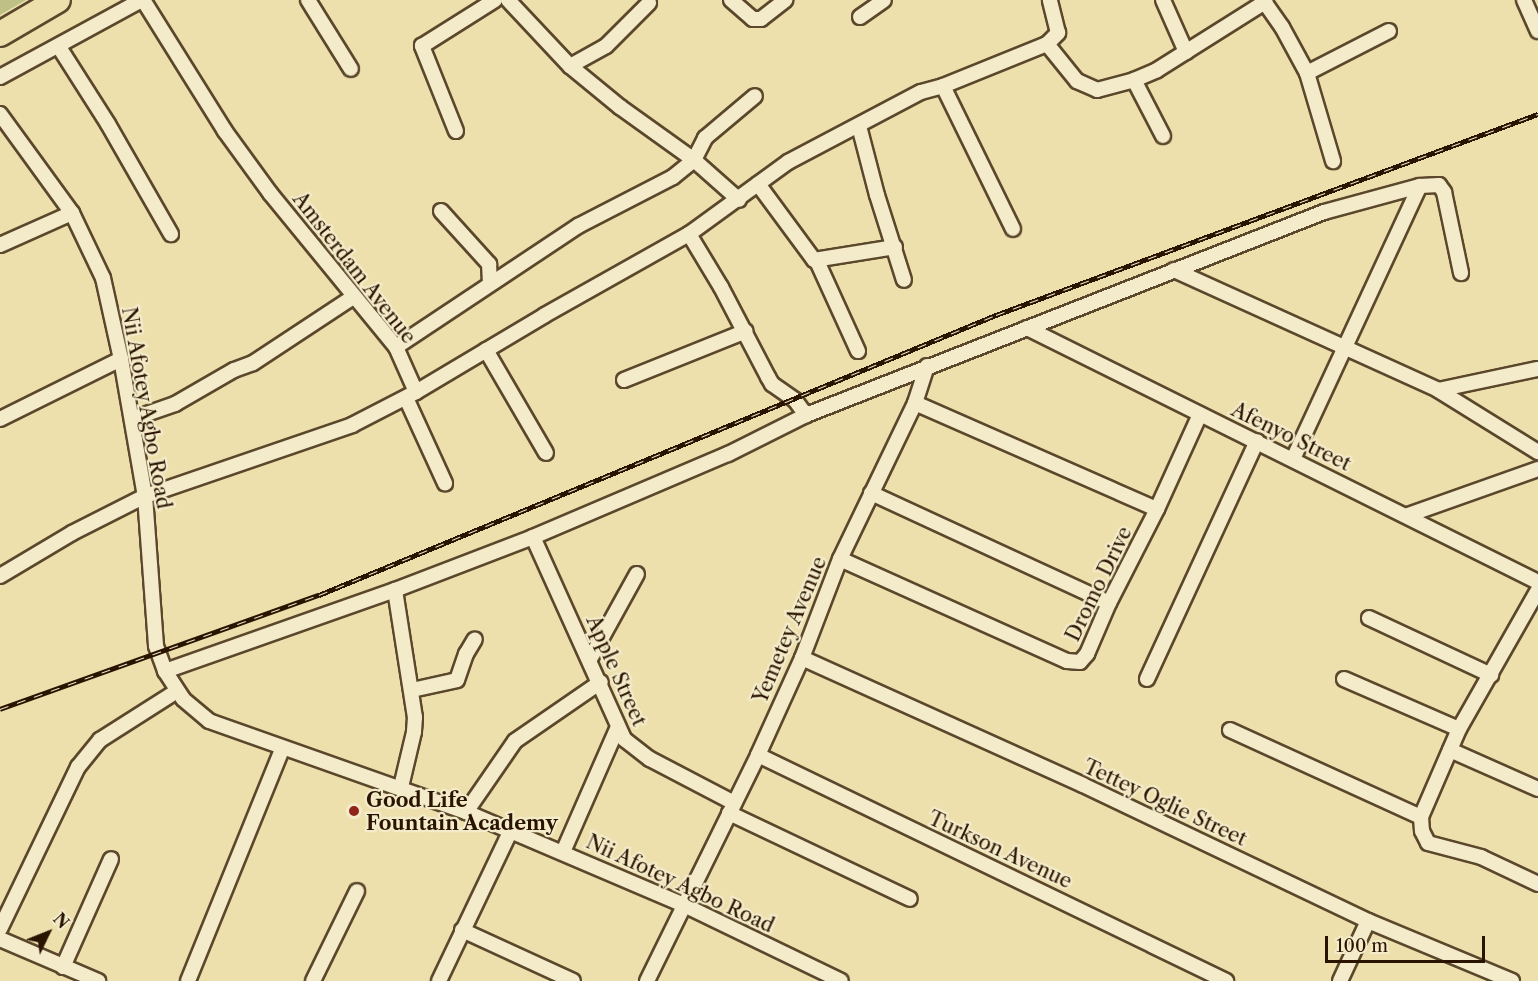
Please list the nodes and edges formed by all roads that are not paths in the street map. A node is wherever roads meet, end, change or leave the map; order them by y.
1 (58, 0) edge
2 (142, 0) edge
3 (308, 0) edge
4 (495, 0) edge
5 (508, 0) edge
6 (731, 0) edge
7 (784, 0) edge
8 (884, 0) edge
9 (1050, 0) edge
10 (1163, 0) edge
11 (1524, 0) edge
12 (1264, 1) edge
13 (649, 3) dead end
14 (860, 17) dead end
15 (1389, 31) dead end
16 (1538, 31) edge
17 (0, 33) edge
18 (1047, 44) junction
19 (59, 47) junction
20 (1186, 52) junction
21 (570, 66) junction
22 (351, 69) dead end
23 (1307, 73) junction
24 (0, 77) edge
25 (1134, 80) junction
26 (943, 86) junction
27 (755, 96) dead end
28 (0, 114) edge
29 (859, 126) junction
30 (456, 131) dead end
31 (1163, 136) dead end
32 (693, 160) junction
33 (1334, 161) dead end
34 (758, 184) junction
35 (1420, 186) junction
36 (739, 200) junction
37 (441, 211) dead end
38 (72, 213) junction
39 (1013, 229) dead end
40 (171, 234) dead end
41 (689, 234) junction
42 (0, 245) edge
43 (895, 247) junction
44 (817, 261) junction
45 (1174, 270) junction
46 (1461, 273) dead end
47 (904, 280) dead end
48 (490, 283) junction
49 (353, 297) junction
50 (1027, 328) junction
51 (746, 331) junction
52 (1346, 346) junction
53 (396, 347) junction
54 (486, 350) junction
55 (858, 351) dead end
56 (121, 360) junction
57 (927, 366) junction
58 (1538, 369) edge
59 (624, 380) dead end
60 (1438, 390) junction
61 (411, 395) junction
62 (915, 403) junction
63 (1200, 414) junction
64 (806, 415) junction
65 (0, 419) edge
66 (132, 419) junction
67 (1257, 441) junction
68 (1538, 452) edge
69 (546, 453) dead end
70 (1293, 459) junction
71 (1538, 469) edge
72 (445, 483) dead end
73 (872, 494) junction
74 (145, 496) junction
75 (1157, 509) junction
76 (1408, 515) junction
77 (533, 537) junction
78 (840, 559) junction
79 (638, 574) dead end
80 (0, 576) edge
81 (1538, 582) edge
82 (1538, 590) edge
83 (395, 591) junction
84 (1109, 603) junction
85 (1369, 618) dead end
86 (475, 639) dead end
87 (802, 658) junction
88 (590, 659) junction
89 (165, 671) junction
90 (1491, 675) junction
91 (1147, 679) dead end
92 (1344, 679) dead end
93 (601, 682) junction
94 (412, 690) junction
95 (177, 691) junction
96 (617, 729) junction
97 (1459, 729) junction
98 (1230, 730) dead end
99 (282, 749) junction
100 (1450, 750) junction
101 (758, 755) junction
102 (401, 787) junction
103 (1538, 789) edge
104 (732, 808) junction
105 (466, 812) junction
106 (1421, 817) junction
107 (510, 832) junction
108 (563, 852) junction
109 (111, 859) dead end
110 (1538, 884) edge
111 (357, 891) dead end
112 (910, 899) dead end
113 (684, 905) junction
114 (1368, 921) junction
115 (0, 930) edge
116 (462, 930) junction
117 (0, 939) edge
118 (63, 967) junction
119 (98, 981) edge
120 (188, 981) edge
121 (313, 981) edge
122 (439, 981) edge
123 (573, 981) edge
124 (647, 981) edge
125 (841, 981) edge
126 (1226, 981) edge
127 (1340, 981) edge
128 (1512, 981) edge

1 - 17 highway
2 - 19 street
2 - 49 street, Amsterdam Avenue
3 - 22 street
4 - 30 street
5 - 21 street
6 - 7 street
8 - 14 street
9 - 18 street
10 - 20 street
11 - 16 street
12 - 20 street
12 - 23 street
13 - 21 street
15 - 23 street
18 - 25 street
18 - 26 street
19 - 24 street
19 - 40 street
20 - 25 street
21 - 32 street
23 - 33 street
25 - 31 street
26 - 29 street
26 - 39 street
27 - 32 street
28 - 38 street, Nii Afotey Agbo Road
29 - 34 street
29 - 43 street
32 - 36 street
32 - 48 street
34 - 36 street
34 - 44 street
35 - 45 street
35 - 46 street
35 - 52 street
36 - 41 street
37 - 48 street
38 - 42 street
38 - 56 street, Nii Afotey Agbo Road
41 - 51 street
41 - 54 street
43 - 44 street
43 - 47 street
44 - 55 street
45 - 50 street
45 - 52 street
48 - 53 street
49 - 53 street, Amsterdam Avenue
49 - 66 street
50 - 57 street
50 - 63 street, Afenyo Street
51 - 59 street
51 - 64 street
52 - 60 street
52 - 70 street
53 - 61 street, Amsterdam Avenue
54 - 61 street
54 - 69 street
56 - 65 street
56 - 66 street, Nii Afotey Agbo Road
57 - 62 street, Yemetey Avenue
57 - 64 street
58 - 60 street
60 - 68 street
61 - 72 street, Amsterdam Avenue
61 - 74 street
62 - 73 street, Yemetey Avenue
62 - 75 street
63 - 67 street, Afenyo Street
63 - 75 street, Dromo Drive
64 - 77 street
66 - 74 street, Nii Afotey Agbo Road
67 - 70 street, Afenyo Street
67 - 91 street
70 - 76 street, Afenyo Street
71 - 76 street
73 - 78 street, Yemetey Avenue
73 - 84 street
74 - 80 street
74 - 89 street, Nii Afotey Agbo Road
75 - 84 street, Dromo Drive
76 - 81 street, Afenyo Street
77 - 83 street
77 - 88 street, Apple Street
78 - 84 street, Dromo Drive
78 - 87 street, Yemetey Avenue
79 - 88 street
82 - 90 street
83 - 89 street
83 - 94 street
85 - 90 street
86 - 94 street
87 - 101 street, Yemetey Avenue
87 - 114 street, Tettey Oglie Street
88 - 93 street, Apple Street
89 - 95 street, Nii Afotey Agbo Road
90 - 97 street
92 - 97 street
93 - 96 street, Apple Street
93 - 105 street
94 - 102 street
95 - 99 street, Nii Afotey Agbo Road
95 - 115 street
96 - 104 street, Apple Street
96 - 108 street
97 - 100 street
98 - 106 street
99 - 102 street, Nii Afotey Agbo Road
99 - 120 street
100 - 103 street
100 - 106 street
101 - 104 street, Yemetey Avenue
101 - 126 street, Turkson Avenue
102 - 105 street, Nii Afotey Agbo Road
104 - 112 street, Apple Street
104 - 113 street, Yemetey Avenue
105 - 107 street, Nii Afotey Agbo Road
106 - 110 street
107 - 108 street, Nii Afotey Agbo Road
107 - 116 street
108 - 113 street, Nii Afotey Agbo Road
109 - 118 street
111 - 121 street
113 - 124 street, Yemetey Avenue
113 - 125 street, Nii Afotey Agbo Road
114 - 127 street
114 - 128 street, Tettey Oglie Street
116 - 122 street
116 - 123 street
117 - 118 street
118 - 119 street

